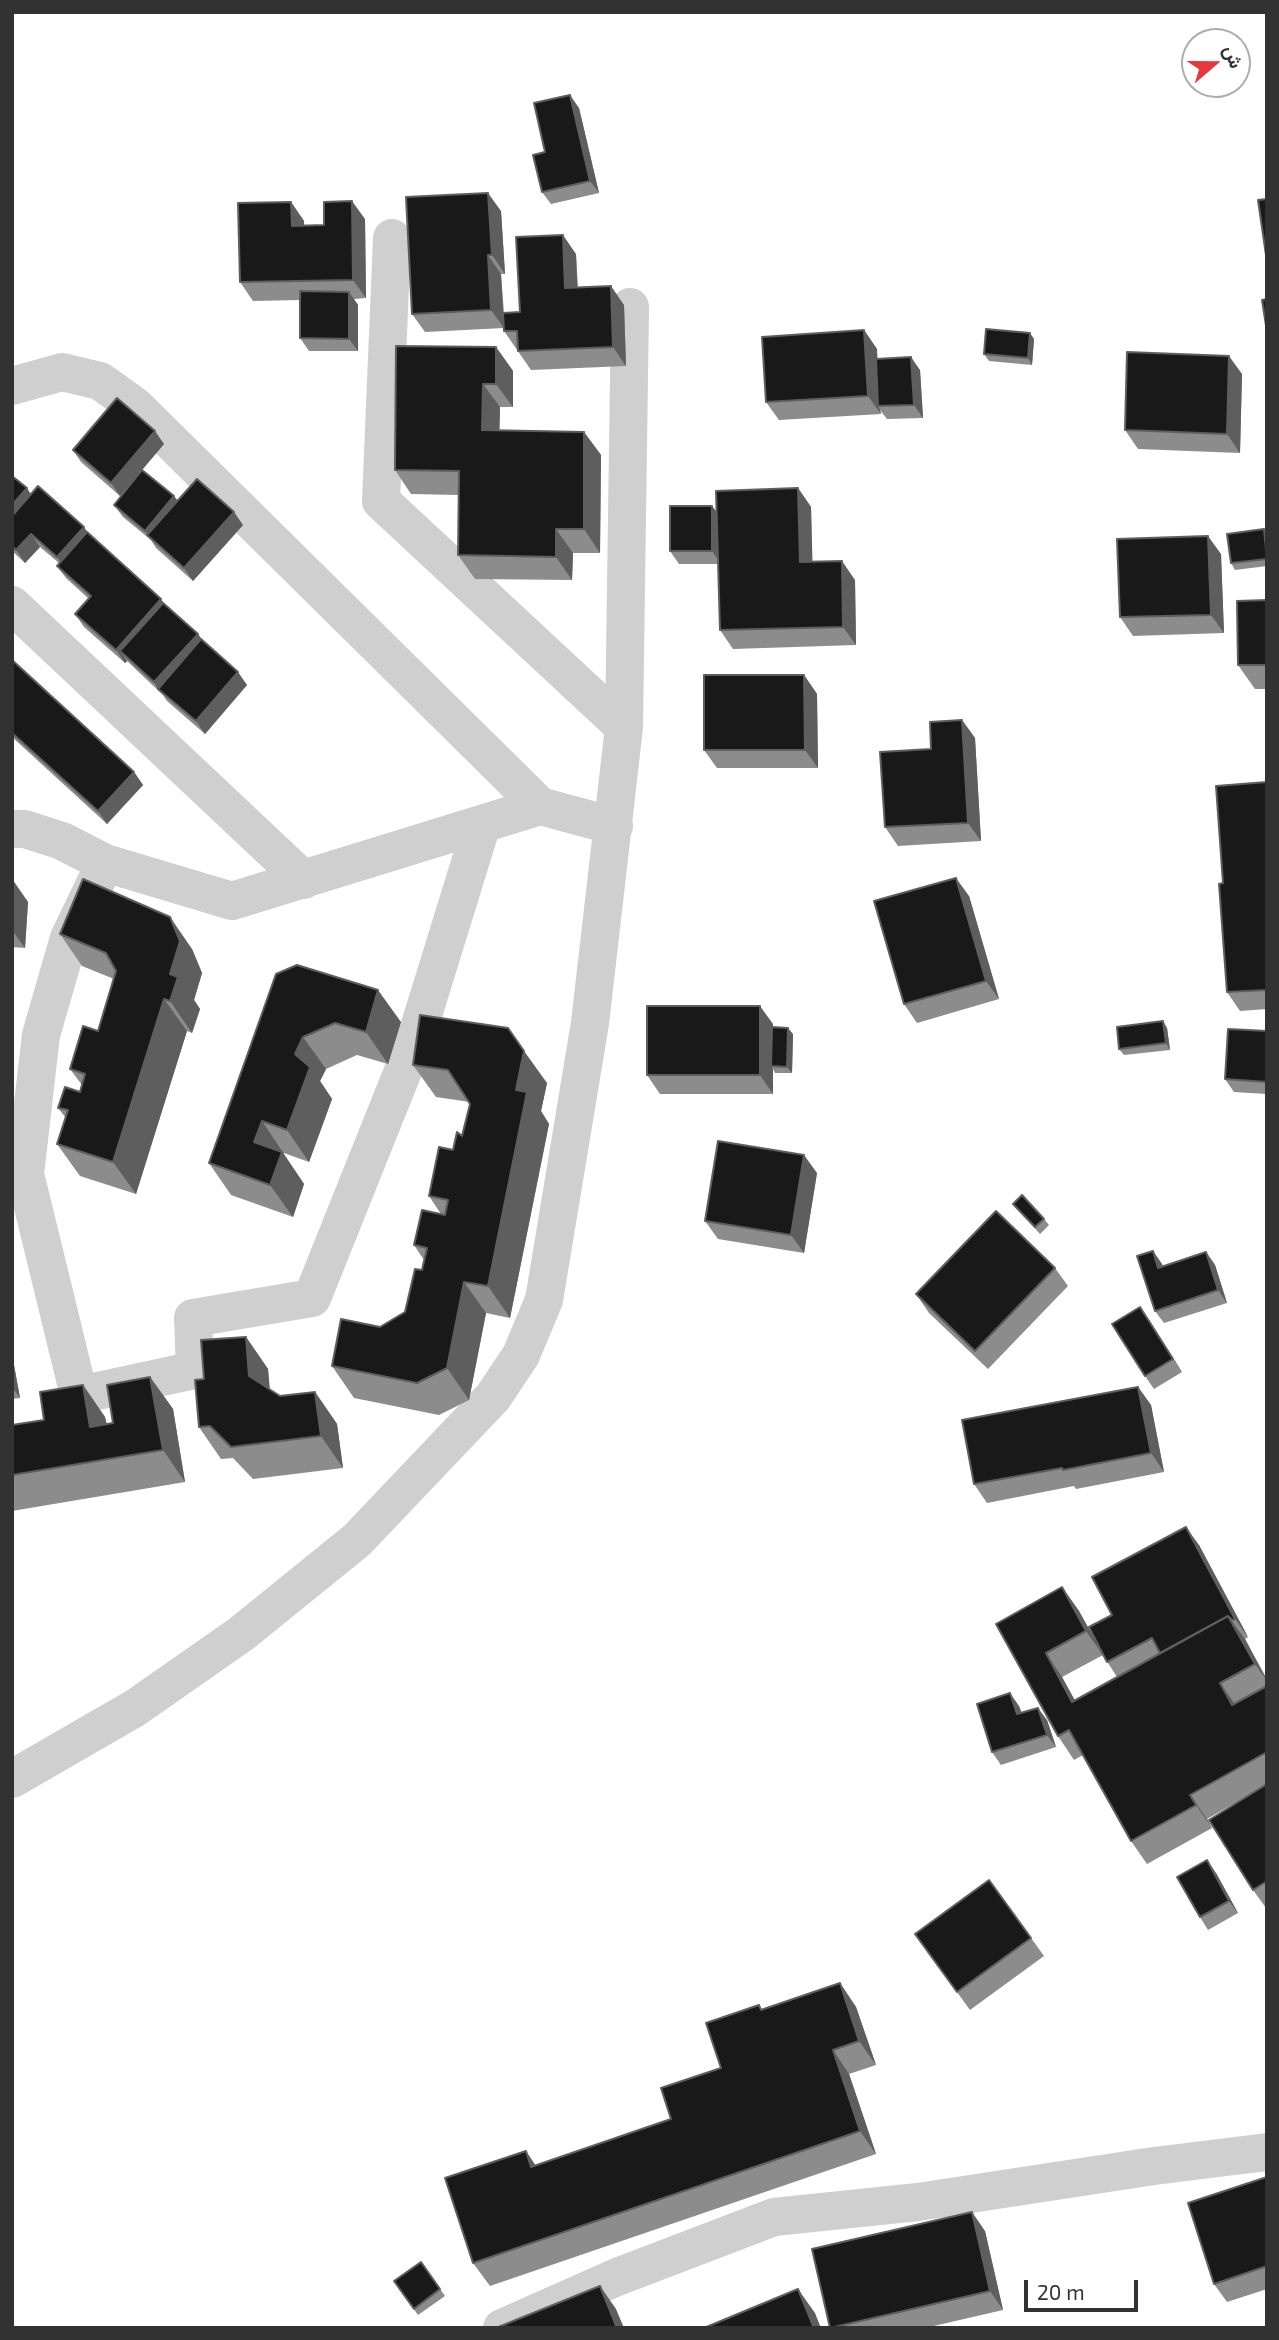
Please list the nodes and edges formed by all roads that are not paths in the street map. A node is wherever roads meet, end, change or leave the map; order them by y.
1 (392, 238) dead end
2 (630, 307) dead end
3 (12, 386) edge
4 (12, 605) edge
5 (624, 727) junction
6 (540, 806) junction
7 (482, 824) junction
8 (614, 826) junction
9 (12, 829) edge
10 (105, 863) junction
11 (304, 880) junction
12 (12, 1779) edge
13 (1267, 2152) edge
14 (502, 2328) edge

1 - 5 street
2 - 5 street
3 - 6 street
4 - 11 street
5 - 8 street
6 - 7 street
6 - 8 street
7 - 10 street
7 - 11 street
8 - 12 street
9 - 10 street
10 - 11 street
13 - 14 street

